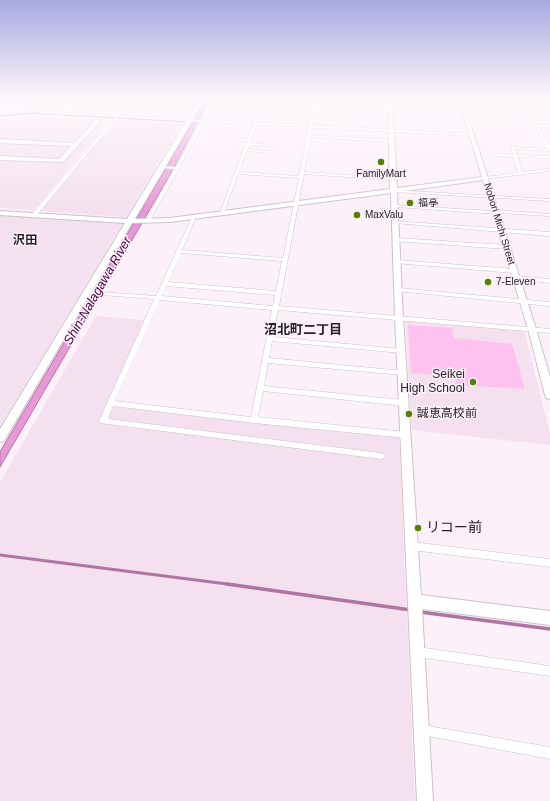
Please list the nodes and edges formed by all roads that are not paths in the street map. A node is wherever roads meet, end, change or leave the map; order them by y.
1 (83, 137) edge
2 (99, 137) edge
3 (180, 137) edge
4 (193, 137) edge
5 (250, 137) edge
6 (309, 137) edge
7 (332, 137) edge
8 (391, 137) edge
9 (473, 137) edge
10 (542, 137) edge
11 (0, 141) edge
12 (391, 141) junction
13 (239, 144) dead end
14 (247, 144) junction
15 (260, 145) dead end
16 (75, 146) junction
17 (245, 150) junction
18 (550, 150) edge
19 (272, 152) dead end
20 (496, 155) dead end
21 (515, 157) junction
22 (550, 157) edge
23 (0, 158) edge
24 (161, 167) junction
25 (176, 168) junction
26 (550, 170) edge
27 (236, 173) junction
28 (520, 173) junction
29 (301, 175) junction
30 (485, 178) junction
31 (393, 179) junction
32 (394, 191) junction
33 (490, 196) junction
34 (550, 200) edge
35 (296, 203) junction
36 (395, 206) junction
37 (495, 212) junction
38 (0, 213) edge
39 (222, 213) junction
40 (34, 215) junction
41 (550, 215) edge
42 (194, 217) junction
43 (129, 221) junction
44 (145, 222) junction
45 (395, 222) junction
46 (501, 229) junction
47 (550, 234) edge
48 (396, 240) junction
49 (507, 248) junction
50 (179, 251) junction
51 (285, 260) junction
52 (397, 262) junction
53 (515, 275) junction
54 (550, 281) edge
55 (165, 284) junction
56 (398, 290) junction
57 (88, 292) junction
58 (278, 293) junction
59 (159, 298) junction
60 (523, 302) junction
61 (550, 304) edge
62 (276, 307) junction
63 (399, 318) junction
64 (532, 330) junction
65 (550, 331) edge
66 (270, 339) junction
67 (401, 351) junction
68 (266, 360) junction
69 (403, 373) junction
70 (260, 388) junction
71 (550, 395) edge
72 (111, 403) junction
73 (404, 404) junction
74 (254, 420) junction
75 (406, 435) junction
76 (0, 438) edge
77 (381, 456) dead end
78 (412, 546) junction
79 (550, 563) edge
80 (415, 601) junction
81 (550, 618) edge
82 (418, 652) junction
83 (550, 671) edge
84 (422, 730) junction
85 (550, 752) edge
86 (425, 801) edge

1 - 16 street
2 - 40 street
3 - 24 street
4 - 25 street
5 - 14 street
6 - 29 street
7 - 12 street
8 - 12 street
9 - 30 street, Nobori Michi Street
10 - 18 street
11 - 16 street
12 - 31 street
13 - 14 street
14 - 15 street
14 - 17 street
16 - 23 street
17 - 19 street
17 - 27 street
18 - 21 street
20 - 21 street
21 - 22 street
21 - 28 street
24 - 25 street
24 - 43 street
25 - 44 street
26 - 28 street
27 - 29 street
27 - 39 street
28 - 30 street
29 - 31 street
29 - 35 street
30 - 32 street
30 - 33 street, Nobori Michi Street
31 - 32 street
32 - 33 street
32 - 35 street
32 - 36 street
33 - 34 street
33 - 37 street, Nobori Michi Street
35 - 39 street
35 - 51 street
36 - 37 street
36 - 45 street
37 - 41 street
37 - 46 street, Nobori Michi Street
38 - 40 street
39 - 42 street
40 - 43 street
42 - 44 street
42 - 50 street
43 - 44 street
43 - 57 street
45 - 46 street
45 - 48 street
46 - 47 street
46 - 49 street, Nobori Michi Street
48 - 49 street
48 - 52 street
49 - 53 street, Nobori Michi Street
50 - 51 street
50 - 55 street
51 - 58 street
52 - 53 street
52 - 56 street
53 - 54 street
53 - 60 street, Nobori Michi Street
55 - 58 street
55 - 59 street
56 - 60 street
56 - 63 street
57 - 59 street
57 - 76 street
58 - 62 street
59 - 62 street
59 - 72 street
60 - 61 street
60 - 64 street, Nobori Michi Street
62 - 63 street
62 - 66 street
63 - 64 street
63 - 67 street
64 - 65 street
64 - 71 street, Nobori Michi Street
66 - 67 street
66 - 68 street
67 - 69 street
68 - 69 street
68 - 70 street
69 - 73 street
70 - 73 street
70 - 74 street
72 - 74 street
72 - 77 street
73 - 75 street
74 - 75 street
75 - 78 street
78 - 79 street
78 - 80 street
80 - 81 street
80 - 82 street
82 - 83 street
82 - 84 street
84 - 85 street
84 - 86 street

